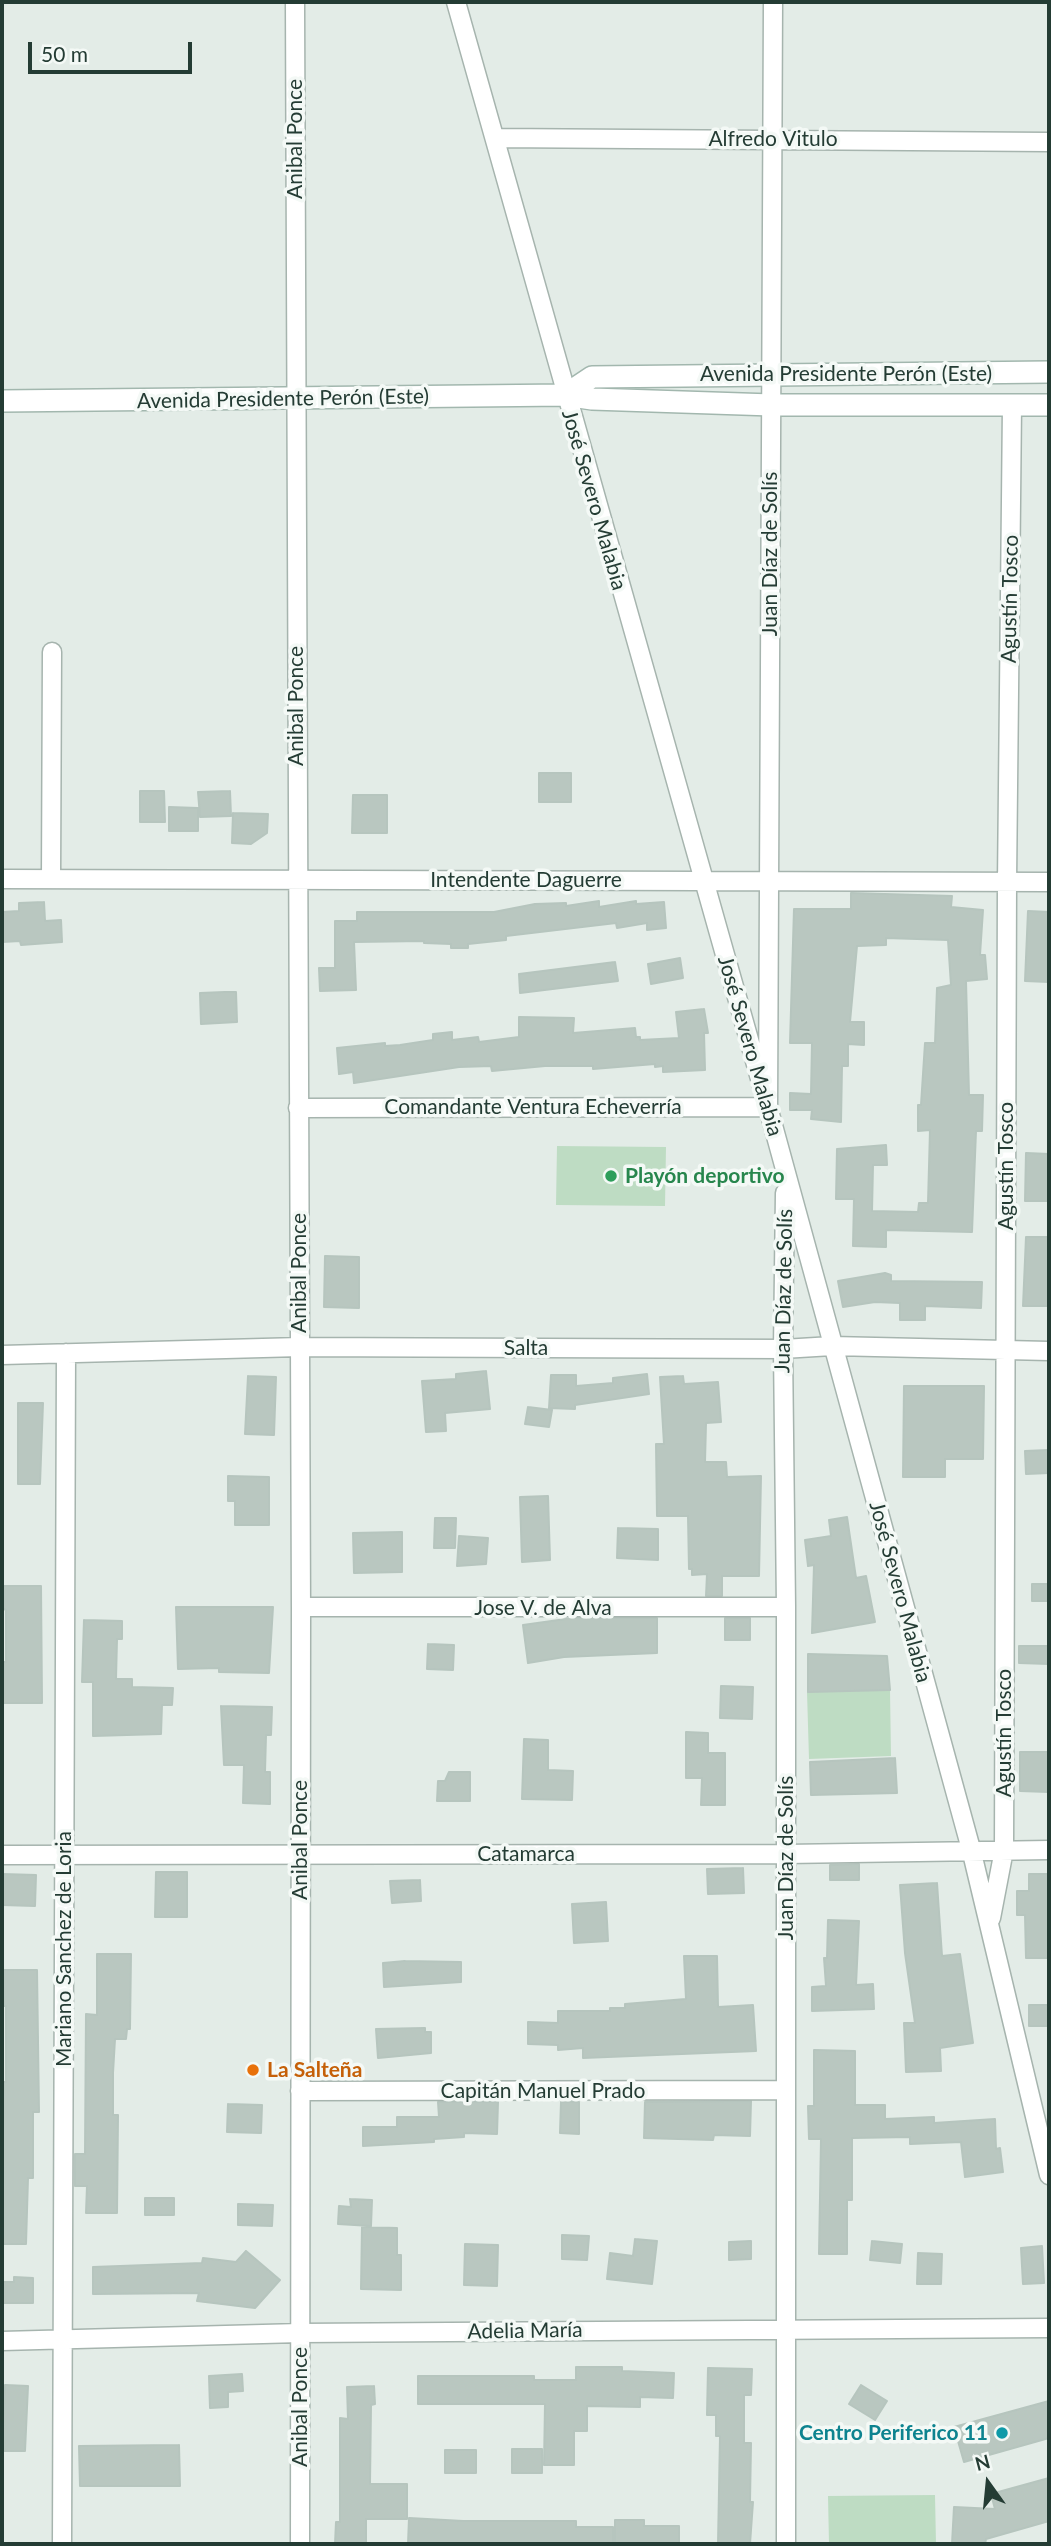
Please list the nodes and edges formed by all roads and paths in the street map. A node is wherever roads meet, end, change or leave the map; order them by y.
1 (295, 2) edge
2 (456, 2) edge
3 (773, 2) edge
4 (496, 138) junction
5 (773, 139) junction
6 (1049, 142) edge
7 (1049, 372) edge
8 (772, 373) junction
9 (565, 395) junction
10 (294, 400) junction
11 (2, 401) edge
12 (772, 405) junction
13 (1012, 405) junction
14 (1049, 405) edge
15 (52, 652) dead end
16 (297, 878) junction
17 (2, 879) edge
18 (51, 879) junction
19 (702, 881) junction
20 (768, 881) junction
21 (1007, 882) junction
22 (1049, 882) edge
23 (768, 1107) junction
24 (298, 1108) junction
25 (786, 1172) junction
26 (832, 1346) junction
27 (300, 1347) junction
28 (783, 1349) junction
29 (1006, 1350) junction
30 (1049, 1351) edge
31 (66, 1353) junction
32 (2, 1355) edge
33 (301, 1607) junction
34 (786, 1607) junction
35 (971, 1849) junction
36 (1004, 1850) junction
37 (1049, 1850) edge
38 (300, 1854) junction
39 (786, 1854) junction
40 (2, 1855) edge
41 (65, 1855) junction
42 (989, 1925) junction
43 (786, 2090) junction
44 (300, 2091) junction
45 (1049, 2175) edge
46 (786, 2328) junction
47 (1049, 2328) edge
48 (300, 2333) junction
49 (62, 2339) junction
50 (2, 2341) edge
51 (62, 2544) edge
52 (300, 2544) edge
53 (786, 2544) edge

1 - 10 street, Anibal Ponce
2 - 4 street, José Severo Malabia
3 - 5 street, Juan Díaz de Solís
4 - 5 street, Alfredo Vitulo
4 - 9 street, José Severo Malabia
5 - 6 street, Alfredo Vitulo
5 - 8 street, Juan Díaz de Solís
7 - 8 main road, Avenida Presidente Perón (Este)
8 - 9 main road, Avenida Presidente Perón (Este)
8 - 12 street, Juan Díaz de Solís
9 - 10 main road, Avenida Presidente Perón (Este)
9 - 12 main road, Avenida Presidente Perón (Este)
9 - 19 street, José Severo Malabia
10 - 11 main road, Avenida Presidente Perón (Este)
10 - 16 street, Anibal Ponce
12 - 13 main road, Avenida Presidente Perón (Este)
12 - 20 street, Juan Díaz de Solís
13 - 14 main road, Avenida Presidente Perón (Este)
13 - 21 street, Agustín Tosco
15 - 18 street
16 - 18 street, Intendente Daguerre
16 - 19 street, Intendente Daguerre
16 - 24 street, Anibal Ponce
17 - 18 street, Intendente Daguerre
19 - 20 street, Intendente Daguerre
19 - 23 street, José Severo Malabia
20 - 21 street, Intendente Daguerre
20 - 23 street, Juan Díaz de Solís
21 - 22 street, Intendente Daguerre
21 - 29 street, Agustín Tosco
23 - 24 street, Comandante Ventura Echeverría
23 - 25 street, José Severo Malabia
24 - 27 street, Anibal Ponce
25 - 26 street, José Severo Malabia
25 - 28 street, Juan Díaz de Solís
26 - 28 street, Salta
26 - 29 street, Salta
26 - 35 street, José Severo Malabia
27 - 28 street, Salta
27 - 31 street, Salta
27 - 33 street, Anibal Ponce
28 - 34 street, Juan Díaz de Solís
29 - 30 street, Salta
29 - 36 street, Agustín Tosco
31 - 32 street, Salta
31 - 41 street, Mariano Sanchez de Loria
33 - 34 street, Jose V. de Alva
33 - 38 street, Anibal Ponce
34 - 39 street, Juan Díaz de Solís
35 - 36 street, Catamarca
35 - 39 street, Catamarca
35 - 42 street, José Severo Malabia
36 - 37 street, Catamarca
36 - 42 street, Agustín Tosco
38 - 39 street, Catamarca
38 - 41 street, Catamarca
38 - 44 street, Anibal Ponce
39 - 43 street, Juan Díaz de Solís
40 - 41 street, Catamarca
41 - 49 street, Mariano Sanchez de Loria
42 - 45 street, José Severo Malabia
43 - 44 street, Capitán Manuel Prado
43 - 46 street, Juan Díaz de Solís
44 - 48 street, Anibal Ponce
46 - 47 street, Adelia María
46 - 48 street, Adelia María
46 - 53 street, Juan Díaz de Solís
48 - 49 street, Adelia María
48 - 52 street, Anibal Ponce
49 - 50 street, Adelia María
49 - 51 street, Mariano Sanchez de Loria

